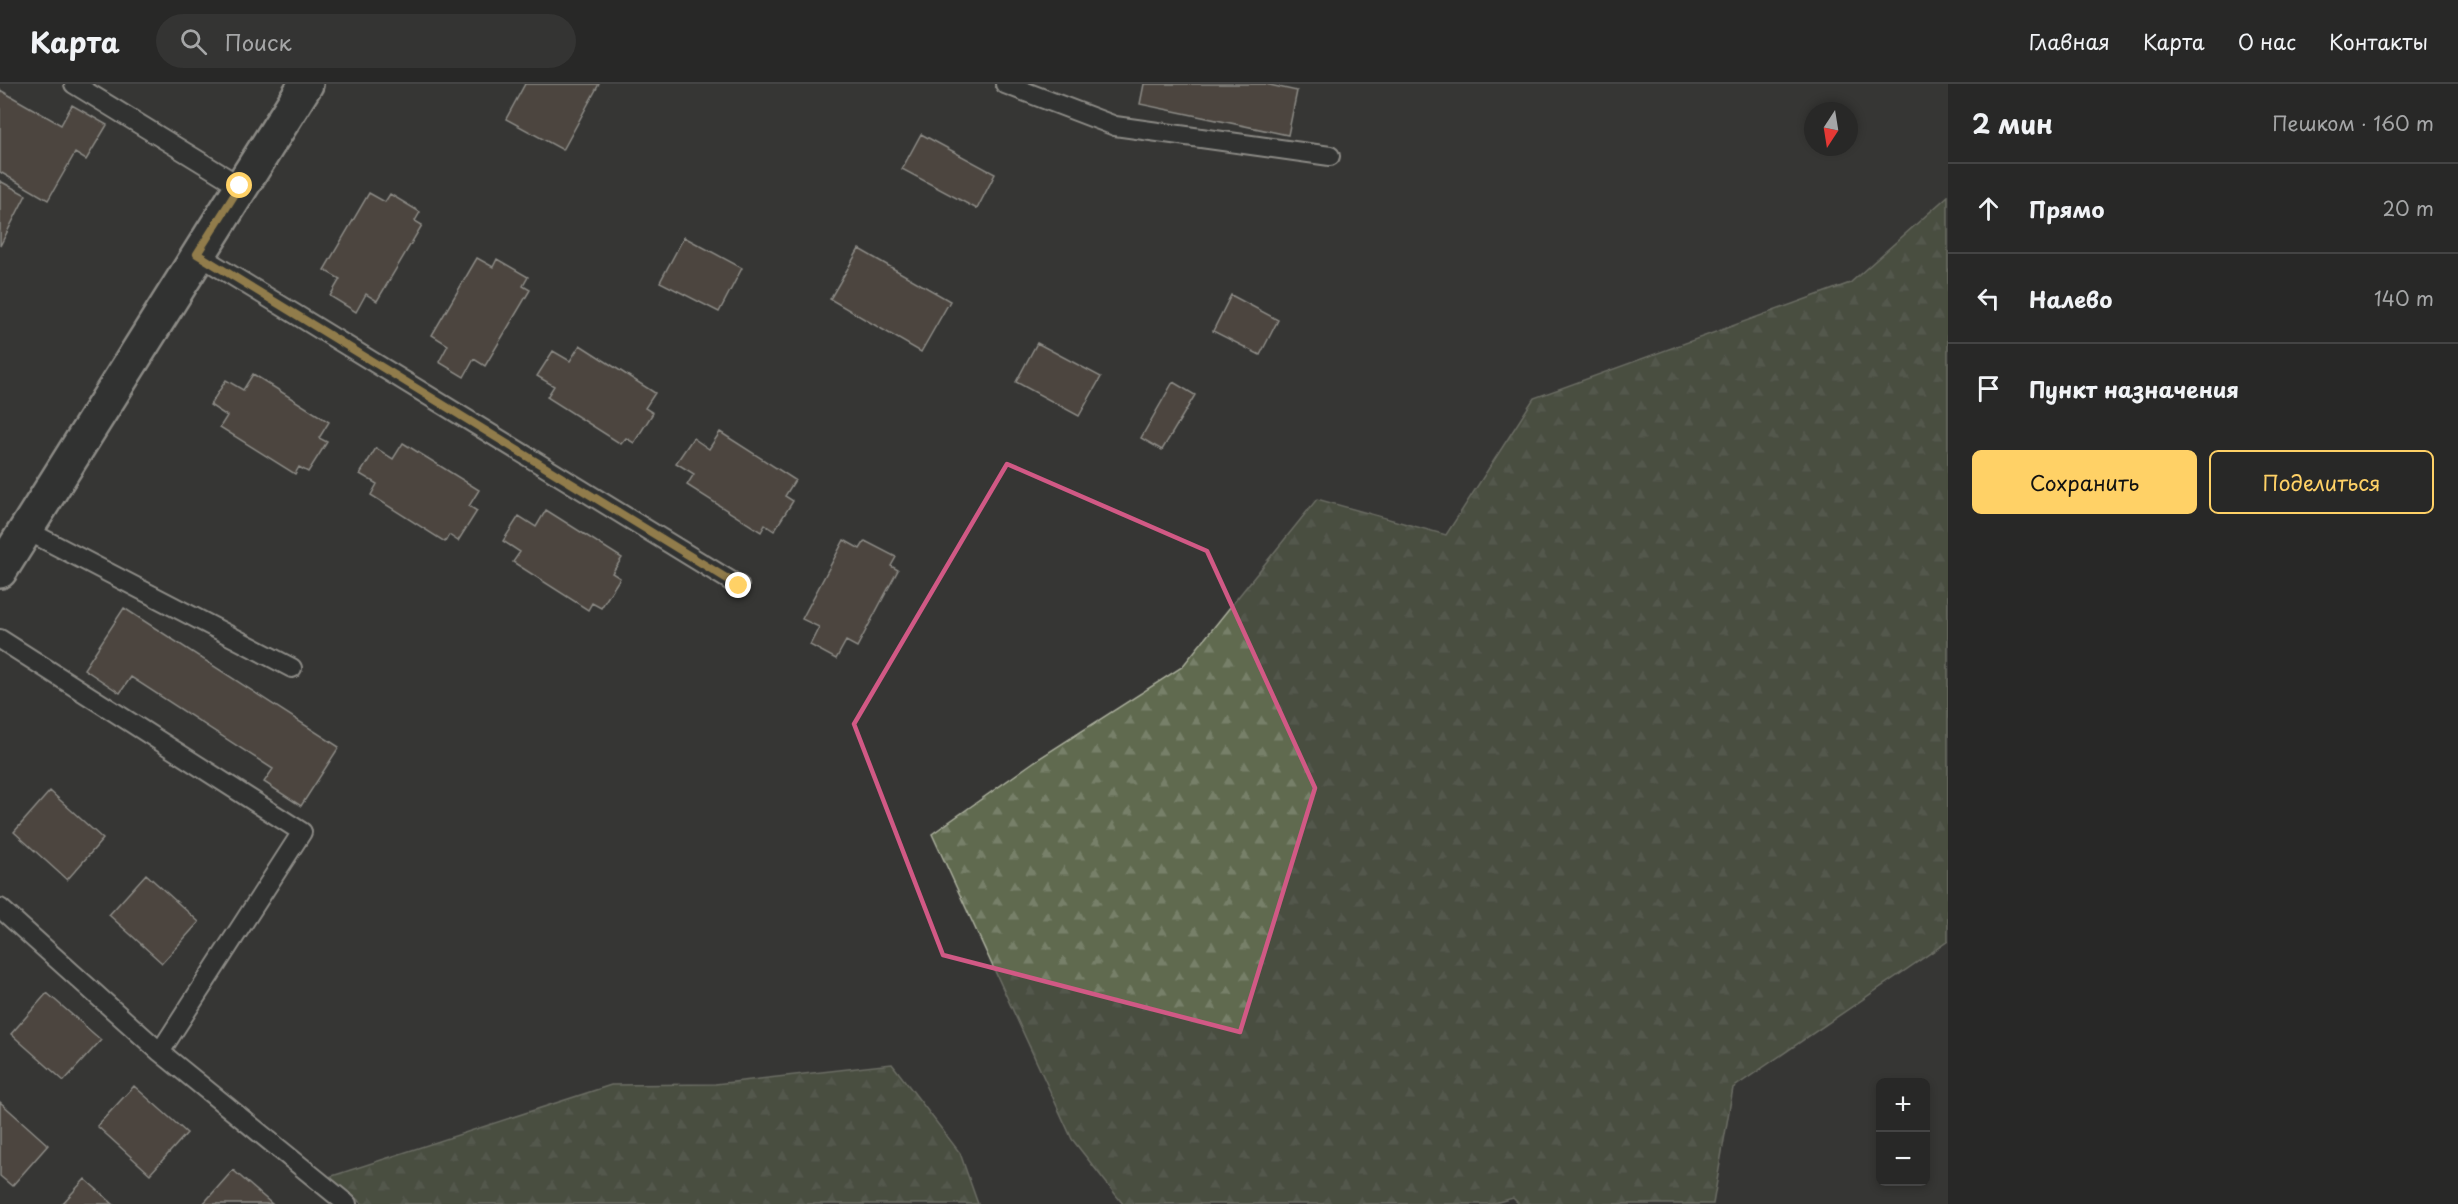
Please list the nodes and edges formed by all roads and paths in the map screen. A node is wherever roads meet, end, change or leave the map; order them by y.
1 (74, 84) edge
2 (306, 84) edge
3 (1005, 84) edge
4 (1330, 156) dead end
5 (240, 186) junction
6 (197, 254) junction
7 (26, 530) junction
8 (0, 571) edge
9 (739, 586) dead end
10 (0, 639) edge
11 (292, 668) dead end
12 (0, 908) edge
13 (160, 1052) junction
14 (347, 1204) edge

1 - 5 lane
2 - 5 street
3 - 4 lane
5 - 6 street
6 - 7 street
6 - 9 lane
7 - 8 street
7 - 11 lane
10 - 13 lane
12 - 13 lane
13 - 14 lane

